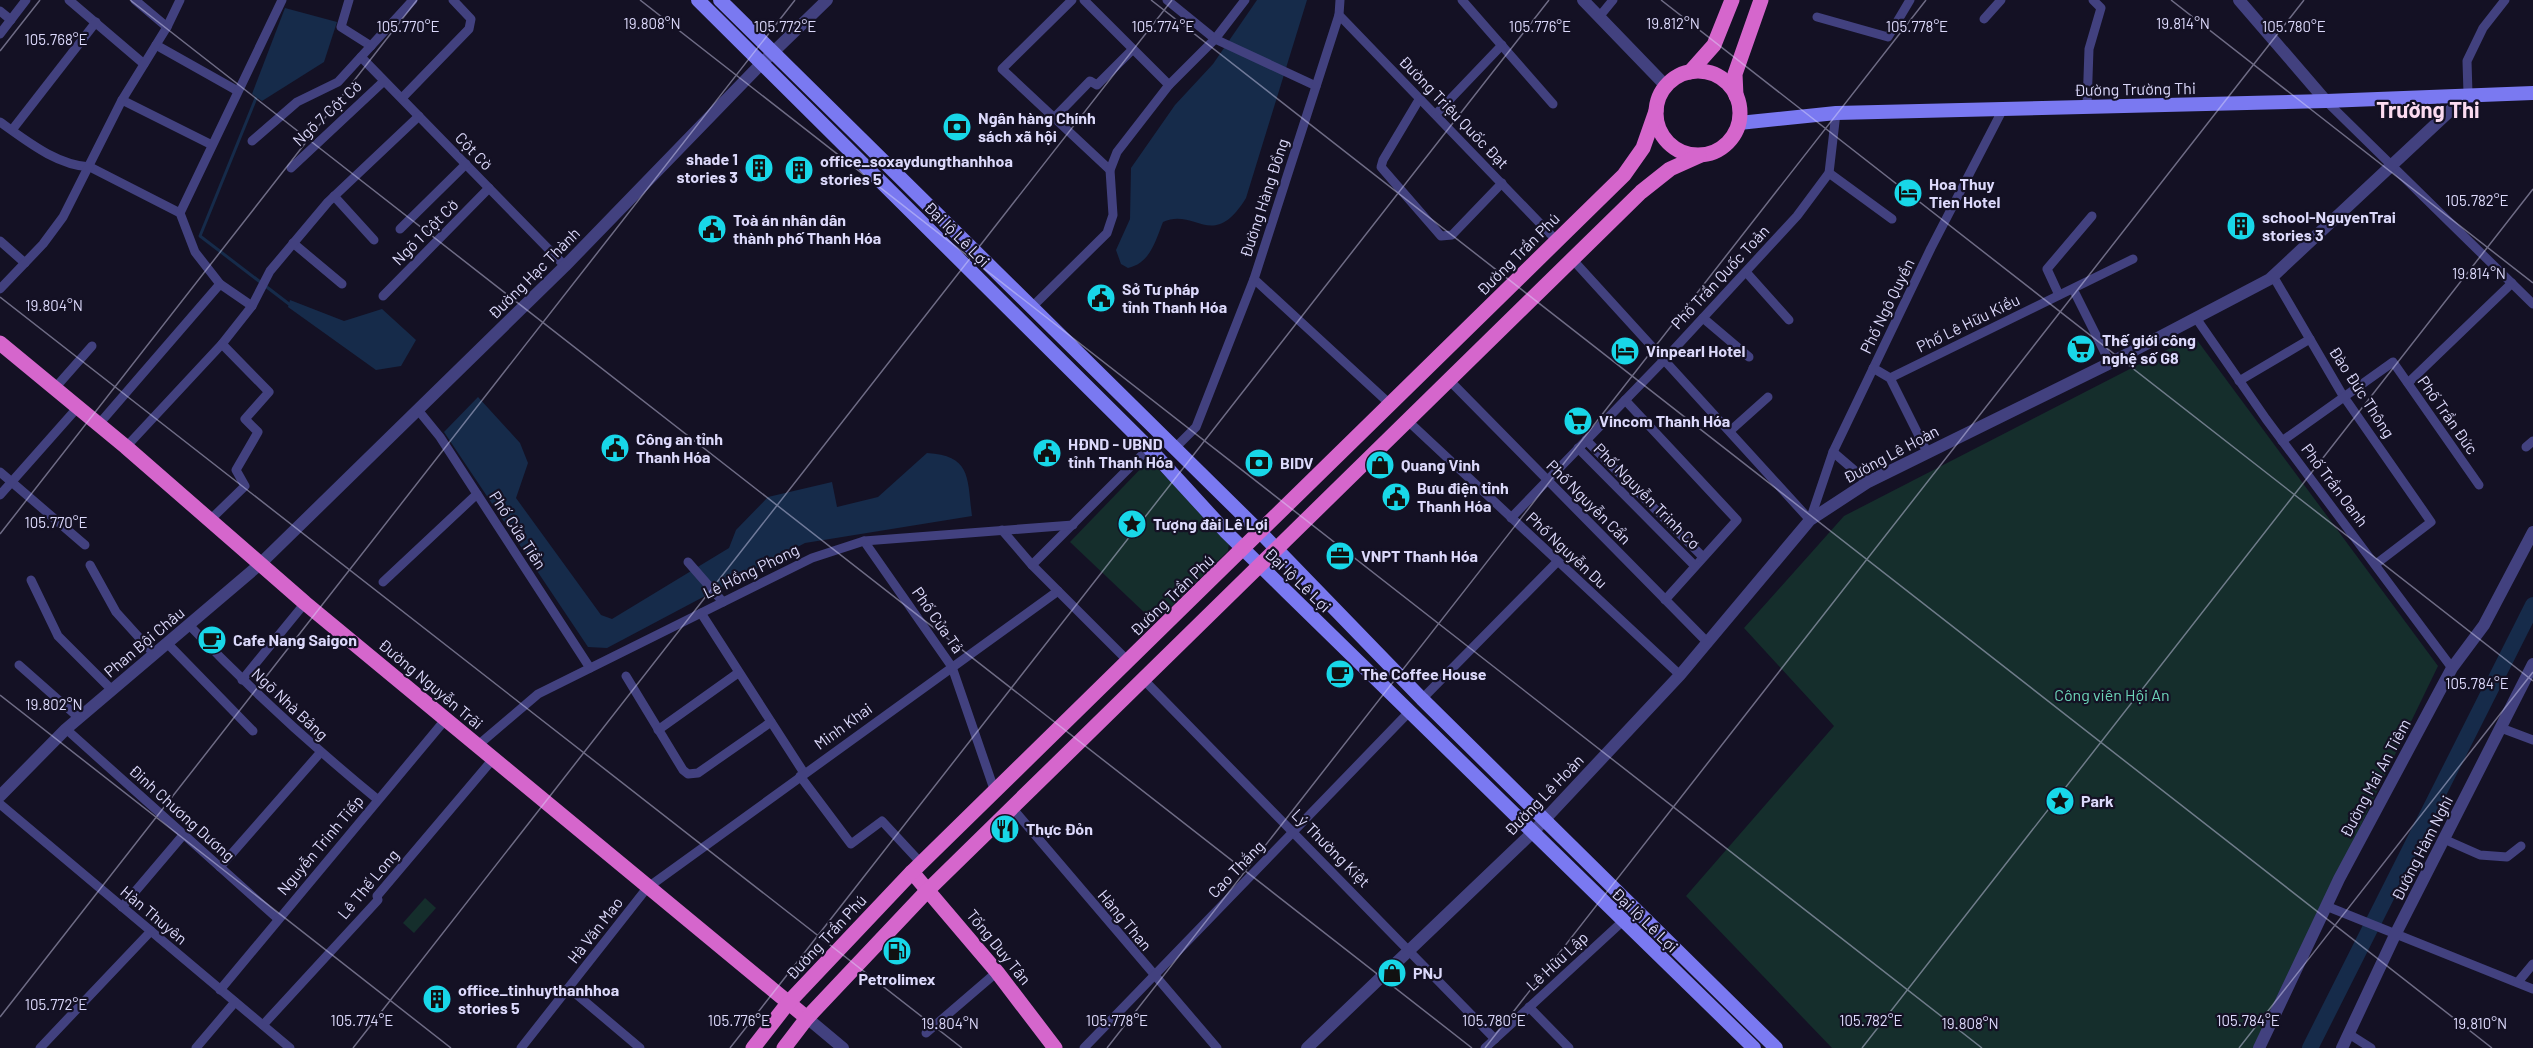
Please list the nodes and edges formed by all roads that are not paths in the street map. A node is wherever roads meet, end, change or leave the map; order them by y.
1 (26, 0) edge
2 (69, 0) edge
3 (135, 0) edge
4 (180, 0) edge
5 (282, 0) edge
6 (349, 0) edge
7 (413, 0) edge
8 (453, 0) edge
9 (698, 0) edge
10 (720, 0) edge
11 (827, 0) edge
12 (1072, 0) edge
13 (1084, 0) edge
14 (1167, 0) edge
15 (1245, 0) edge
16 (1340, 0) edge
17 (1462, 0) edge
18 (1583, 0) edge
19 (1613, 0) edge
20 (1732, 0) edge
21 (1761, 0) edge
22 (1910, 0) edge
23 (2001, 0) edge
24 (2093, 0) edge
25 (2239, 0) edge
26 (2505, 0) edge
27 (0, 11) edge
28 (1339, 15) junction
29 (1599, 17) junction
30 (1817, 17) dead end
31 (1984, 19) dead end
32 (11, 20) junction
33 (96, 22) junction
34 (167, 27) junction
35 (0, 34) edge
36 (1215, 39) junction
37 (156, 45) junction
38 (1502, 45) junction
39 (371, 46) junction
40 (1132, 49) junction
41 (773, 52) junction
42 (361, 57) junction
43 (762, 63) junction
44 (144, 64) junction
45 (1690, 72) junction
46 (384, 81) junction
47 (1169, 85) junction
48 (1316, 86) junction
49 (1666, 86) junction
50 (236, 90) junction
51 (2533, 93) edge
52 (2468, 94) junction
53 (1736, 96) junction
54 (402, 98) junction
55 (1420, 98) junction
56 (122, 100) junction
57 (2326, 101) junction
58 (1553, 104) dead end
59 (2087, 106) junction
60 (2003, 109) junction
61 (1656, 111) junction
62 (1836, 113) junction
63 (1436, 114) junction
64 (419, 116) junction
65 (1054, 118) junction
66 (0, 122) edge
67 (1739, 123) junction
68 (12, 130) junction
69 (252, 141) dead end
70 (212, 145) junction
71 (1699, 156) junction
72 (465, 164) junction
73 (2393, 166) junction
74 (90, 167) junction
75 (291, 168) dead end
76 (1110, 170) junction
77 (1829, 173) junction
78 (1502, 183) junction
79 (489, 188) junction
80 (334, 196) junction
81 (180, 213) junction
82 (2092, 216) dead end
83 (1892, 219) dead end
84 (400, 229) dead end
85 (374, 240) dead end
86 (0, 241) edge
87 (1557, 241) junction
88 (293, 243) junction
89 (976, 252) junction
90 (2133, 259) dead end
91 (1573, 260) junction
92 (25, 263) junction
93 (964, 265) junction
94 (565, 266) junction
95 (1746, 272) junction
96 (2273, 276) junction
97 (1254, 279) junction
98 (2512, 283) junction
99 (220, 284) junction
100 (342, 284) dead end
101 (0, 289) edge
102 (2073, 289) junction
103 (2059, 295) junction
104 (383, 296) dead end
105 (2533, 304) edge
106 (252, 306) junction
107 (1032, 307) junction
108 (1703, 318) junction
109 (2196, 318) junction
110 (1789, 320) dead end
111 (1475, 322) junction
112 (2310, 339) junction
113 (1491, 340) junction
114 (0, 343) edge
115 (222, 345) junction
116 (92, 346) dead end
117 (1749, 357) dead end
118 (1665, 359) junction
119 (2110, 363) junction
120 (1873, 368) junction
121 (1890, 378) junction
122 (1450, 381) junction
123 (2239, 381) junction
124 (2408, 383) junction
125 (55, 388) junction
126 (2344, 396) junction
127 (1768, 397) dead end
128 (1626, 400) junction
129 (1391, 405) junction
130 (78, 407) junction
131 (418, 410) junction
132 (1408, 422) junction
133 (99, 424) junction
134 (1730, 431) junction
135 (1586, 440) junction
136 (2282, 441) junction
137 (126, 447) junction
138 (1149, 448) junction
139 (1175, 448) junction
140 (1578, 448) junction
141 (1833, 452) junction
142 (1927, 452) junction
143 (0, 472) edge
144 (1547, 480) junction
145 (12, 482) junction
146 (1868, 482) junction
147 (2479, 485) dead end
148 (477, 494) junction
149 (0, 495) edge
150 (1511, 518) junction
151 (210, 520) junction
152 (1810, 520) junction
153 (1073, 525) junction
154 (1002, 530) junction
155 (1261, 532) junction
156 (2533, 532) edge
157 (864, 541) junction
158 (85, 545) dead end
159 (1244, 549) junction
160 (1278, 550) junction
161 (1703, 557) junction
162 (688, 562) dead end
163 (1557, 562) junction
164 (2376, 564) junction
165 (90, 565) dead end
166 (259, 565) junction
167 (1032, 565) junction
168 (1695, 566) junction
169 (1261, 567) junction
170 (31, 580) dead end
171 (383, 582) dead end
172 (1058, 591) junction
173 (1665, 600) junction
174 (723, 602) junction
175 (305, 603) junction
176 (701, 613) junction
177 (189, 625) junction
178 (167, 643) junction
179 (1708, 643) junction
180 (154, 654) junction
181 (1129, 662) junction
182 (2533, 664) edge
183 (20, 665) dead end
184 (952, 667) junction
185 (590, 668) junction
186 (2452, 668) junction
187 (738, 673) junction
188 (1680, 675) junction
189 (626, 676) dead end
190 (242, 680) junction
191 (1144, 680) junction
192 (112, 690) junction
193 (1422, 699) junction
194 (1410, 711) junction
195 (79, 718) junction
196 (445, 720) junction
197 (771, 722) junction
198 (2501, 728) junction
199 (66, 729) junction
200 (658, 729) junction
201 (253, 731) dead end
202 (2533, 740) edge
203 (477, 746) junction
204 (320, 753) junction
205 (493, 759) junction
206 (802, 775) junction
207 (995, 792) junction
208 (0, 796) edge
209 (377, 799) junction
210 (0, 804) edge
211 (1012, 809) junction
212 (1544, 821) junction
213 (1293, 830) junction
214 (1533, 832) junction
215 (184, 834) junction
216 (2446, 840) junction
217 (2521, 846) dead end
218 (220, 867) junction
219 (916, 868) junction
220 (647, 888) junction
221 (928, 890) junction
222 (2326, 906) junction
223 (122, 907) junction
224 (278, 918) junction
225 (1623, 921) junction
226 (150, 931) junction
227 (2390, 933) junction
228 (1409, 948) junction
229 (2533, 964) edge
230 (997, 972) junction
231 (1153, 976) junction
232 (2518, 982) junction
233 (569, 988) junction
234 (2533, 988) edge
235 (220, 990) junction
236 (235, 1002) junction
237 (788, 1003) junction
238 (1529, 1007) junction
239 (807, 1018) junction
240 (263, 1025) junction
241 (927, 1033) dead end
242 (2349, 1034) junction
243 (1495, 1039) junction
244 (40, 1048) edge
245 (196, 1048) edge
246 (290, 1048) edge
247 (521, 1048) edge
248 (640, 1048) edge
249 (753, 1048) edge
250 (784, 1048) edge
251 (843, 1048) edge
252 (1055, 1048) edge
253 (1084, 1048) edge
254 (1217, 1048) edge
255 (1307, 1048) edge
256 (1485, 1048) edge
257 (1569, 1048) edge
258 (1754, 1048) edge
259 (1776, 1048) edge
260 (2259, 1048) edge
261 (2342, 1048) edge
262 (2371, 1048) edge

1 - 32 street
2 - 33 street
3 - 34 street
4 - 34 street
5 - 50 street
6 - 39 street
7 - 39 street
8 - 54 street
9 - 43 main road, Đại lộ Lê Lợi
10 - 41 main road, Đại lộ Lê Lợi
11 - 41 street, Đường Hạc Thành
12 - 65 street
13 - 40 street
14 - 36 street
15 - 36 street
16 - 28 street
17 - 38 street
18 - 29 street
19 - 29 street
20 - 45 highway
21 - 53 highway
22 - 30 street
23 - 31 street
24 - 59 street
25 - 57 street
26 - 52 street
27 - 32 street
28 - 48 street, Đường Hàng Đồng
28 - 55 street, Đường Triệu Quốc Đạt
29 - 49 street
32 - 35 street
33 - 44 street
33 - 68 street
34 - 37 street
36 - 47 street
36 - 48 street
37 - 44 street
37 - 50 street
38 - 58 street
38 - 63 street
39 - 42 street
40 - 47 street
40 - 65 street
41 - 43 street, Đường Hạc Thành
41 - 89 main road, Đại lộ Lê Lợi
42 - 46 street, Cột Cờ
42 - 69 street
43 - 93 main road, Đại lộ Lê Lợi
43 - 94 street, Đường Hạc Thành
44 - 56 street
45 - 49 highway
45 - 53 highway
46 - 54 street, Cột Cờ
46 - 75 street, Ngõ 7 Cột Cờ
47 - 76 street
48 - 97 street, Đường Hàng Đồng
49 - 61 highway
50 - 70 street
51 - 52 main road, Đường Trường Thi
52 - 57 main road, Đường Trường Thi
52 - 73 street, Đường Lê Hoàn
53 - 67 highway
54 - 64 street, Cột Cờ
55 - 63 street, Đường Triệu Quốc Đạt
55 - 78 street
56 - 70 street
56 - 74 street
57 - 59 main road, Đường Trường Thi
57 - 73 street
59 - 60 main road, Đường Trường Thi
60 - 62 main road, Đường Trường Thi
60 - 120 street, Phố Ngô Quyền
61 - 71 highway
61 - 87 highway, Đường Trần Phú
62 - 67 main road, Đường Trường Thi
62 - 77 street
63 - 78 street, Đường Triệu Quốc Đạt
64 - 72 street, Cột Cờ
64 - 80 street
65 - 76 street
66 - 68 street
67 - 71 highway
68 - 74 street
70 - 81 street
71 - 91 highway
72 - 79 street, Cột Cờ
72 - 84 street
73 - 96 street, Đường Lê Hoàn
73 - 98 street
74 - 81 street
74 - 92 street
76 - 107 street
77 - 83 street
77 - 95 street, Phố Trần Quốc Toản
78 - 87 street, Đường Triệu Quốc Đạt
79 - 94 street, Cột Cờ
79 - 104 street, Ngõ 1 Cột Cờ
80 - 85 street
80 - 88 street
81 - 99 street
82 - 103 street
86 - 92 street
87 - 111 highway, Đường Trần Phú
88 - 100 street
88 - 106 street
89 - 93 main road
89 - 107 main road, Đại lộ Lê Lợi
90 - 102 street, Phố Lê Hữu Kiều
91 - 113 highway
91 - 118 street
92 - 101 street
93 - 138 main road, Đại lộ Lê Lợi
94 - 131 street, Đường Hạc Thành
95 - 108 street, Phố Trần Quốc Toản
95 - 110 street
96 - 109 street, Đường Lê Hoàn
96 - 112 street, Đào Đức Thông
97 - 129 street
97 - 139 street, Đường Hàng Đồng
98 - 105 street
98 - 124 street
99 - 106 street
99 - 133 street
102 - 103 street, Phố Lê Hữu Kiều
102 - 119 street
103 - 121 street, Phố Lê Hữu Kiều
106 - 115 street
107 - 139 main road, Đại lộ Lê Lợi
108 - 117 street
108 - 118 street, Phố Trần Quốc Toản
109 - 119 street, Đường Lê Hoàn
109 - 123 street, Phố Trần Oanh
111 - 113 highway
111 - 129 highway, Đường Trần Phú
112 - 123 street
112 - 126 street, Đào Đức Thông
113 - 122 highway
114 - 125 highway, Đường Nguyễn Trãi
115 - 137 street
115 - 151 street
116 - 125 street
118 - 128 street, Phố Trần Quốc Toản
118 - 134 street
119 - 142 street, Đường Lê Hoàn
120 - 121 street
120 - 141 street, Phố Ngô Quyền
121 - 142 street
122 - 132 highway
122 - 144 street, Phố Nguyễn Cẩn
123 - 136 street, Phố Trần Oanh
124 - 126 street, Phố Trần Đức
124 - 147 street, Phố Trần Đức
125 - 130 highway, Đường Nguyễn Trãi
126 - 136 street
126 - 164 street, Đào Đức Thông
127 - 134 street
128 - 135 street, Phố Trần Quốc Toản
128 - 161 street
129 - 155 highway, Đường Trần Phú
130 - 133 highway, Đường Nguyễn Trãi
130 - 145 street
131 - 148 street, Phố Cửa Tiền
131 - 166 street, Đường Hạc Thành
132 - 150 street, Phố Nguyễn Du
132 - 160 highway
133 - 137 highway, Đường Nguyễn Trãi
134 - 152 street
135 - 140 street, Phố Trần Quốc Toản
135 - 161 street, Phố Nguyễn Trinh Cơ
136 - 164 street, Phố Trần Oanh
137 - 151 highway, Đường Nguyễn Trãi
138 - 153 street
138 - 159 main road, Đại lộ Lê Lợi
139 - 155 main road, Đại lộ Lê Lợi
140 - 144 street, Phố Trần Quốc Toản
140 - 168 street, Phố Nguyễn Trinh Cơ
141 - 146 street
141 - 152 street, Phố Ngô Quyền
142 - 146 street, Đường Lê Hoàn
143 - 145 street
144 - 150 street, Phố Trần Quốc Toản
144 - 173 street, Phố Nguyễn Cẩn
145 - 149 street
145 - 158 street
146 - 152 street, Đường Lê Hoàn
148 - 171 street
148 - 185 street, Phố Cửa Tiền
150 - 163 street, Phố Nguyễn Du
151 - 166 highway, Đường Nguyễn Trãi
152 - 179 street, Đường Lê Hoàn
153 - 154 street, Lê Hồng Phong
153 - 167 street
154 - 157 street, Lê Hồng Phong
154 - 167 street
155 - 159 highway, Đường Trần Phú
155 - 160 main road, Đại lộ Lê Lợi
156 - 186 street, Đường Mai An Tiêm
157 - 174 street, Lê Hồng Phong
157 - 184 street, Phố Cửa Tả
159 - 169 main road, Đại lộ Lê Lợi
159 - 181 highway, Đường Trần Phú
160 - 169 highway
160 - 193 main road, Đại lộ Lê Lợi
161 - 168 street
162 - 174 street
163 - 188 street, Phố Nguyễn Du
163 - 193 street
164 - 186 street, Phố Trần Oanh
165 - 180 street
166 - 175 highway, Đường Nguyễn Trãi
166 - 177 street, Phan Bội Châu
167 - 172 street
168 - 173 street
169 - 191 highway
169 - 194 main road, Đại lộ Lê Lợi
170 - 192 street
172 - 181 street
172 - 184 street, Minh Khai
173 - 179 street, Phố Nguyễn Cẩn
174 - 176 street, Lê Hồng Phong
175 - 190 street
175 - 196 highway, Đường Nguyễn Trãi
176 - 185 street, Lê Hồng Phong
176 - 187 street
177 - 178 street, Phan Bội Châu
177 - 190 street, Ngõ Nhà Bảng
178 - 180 street, Phan Bội Châu
178 - 201 street
179 - 188 street, Đường Lê Hoàn
180 - 192 street, Phan Bội Châu
181 - 207 highway, Đường Trần Phú
182 - 198 street, Đường Hàm Nghi
183 - 195 street
184 - 206 street, Minh Khai
184 - 207 street, Phố Cửa Tả
185 - 203 street, Lê Hồng Phong
186 - 222 street, Đường Mai An Tiêm
187 - 197 street
187 - 200 street
188 - 212 street, Đường Lê Hoàn
189 - 200 street
190 - 204 street, Ngõ Nhà Bảng
191 - 211 highway
191 - 213 street, Lý Thường Kiệt
192 - 195 street, Phan Bội Châu
193 - 212 main road, Đại lộ Lê Lợi
194 - 213 street, Cao Thắng
194 - 214 main road, Đại lộ Lê Lợi
195 - 199 street, Phan Bội Châu
196 - 203 highway, Đường Nguyễn Trãi
196 - 209 street, Nguyễn Trinh Tiếp
197 - 200 street
197 - 206 street
198 - 202 street
198 - 216 street, Đường Hàm Nghi
199 - 208 street, Phan Bội Châu
199 - 215 street, Đinh Chương Dương
203 - 205 highway, Đường Nguyễn Trãi
204 - 209 street, Ngõ Nhà Bảng
204 - 218 street
205 - 220 highway, Đường Nguyễn Trãi
205 - 240 street, Lê Thế Long
206 - 219 street
206 - 220 street, Minh Khai
207 - 211 highway
207 - 219 highway, Đường Trần Phú
209 - 224 street, Nguyễn Trinh Tiếp
210 - 223 street, Hàn Thuyên
211 - 221 highway
211 - 231 street, Hàng Than
212 - 214 street, Đường Lê Hoàn
212 - 259 main road, Đại lộ Lê Lợi
213 - 228 street, Lý Thường Kiệt
213 - 231 street, Cao Thắng
214 - 225 main road, Đại lộ Lê Lợi
214 - 228 street, Đường Lê Hoàn
215 - 218 street, Đinh Chương Dương
215 - 223 street
216 - 217 street
216 - 227 street, Đường Hàm Nghi
218 - 224 street, Đinh Chương Dương
219 - 221 highway, Tống Duy Tân
219 - 237 highway, Đường Trần Phú
220 - 233 street, Hà Văn Mao
220 - 237 highway, Đường Nguyễn Trãi
221 - 230 highway, Tống Duy Tân
221 - 239 highway
222 - 227 street
222 - 260 street, Đường Mai An Tiêm
223 - 226 street, Hàn Thuyên
224 - 235 street, Nguyễn Trinh Tiếp
225 - 238 street, Lê Hữu Lập
225 - 258 main road, Đại lộ Lê Lợi
226 - 235 street, Hàn Thuyên
226 - 244 street
227 - 232 street
227 - 242 street, Đường Hàm Nghi
228 - 243 street, Lý Thường Kiệt
228 - 255 street, Đường Lê Hoàn
229 - 232 street
230 - 241 street
230 - 252 highway, Tống Duy Tân
231 - 253 street, Cao Thắng
231 - 254 street, Hàng Than
232 - 234 street
233 - 247 street, Hà Văn Mao
233 - 248 street
235 - 236 street, Hàn Thuyên
236 - 240 street, Hàn Thuyên
236 - 245 street
237 - 239 highway, Đường Nguyễn Trãi
237 - 249 highway, Đường Trần Phú
238 - 243 street, Lê Hữu Lập
238 - 257 street
239 - 250 highway
239 - 251 street, Đường Nguyễn Trãi
240 - 246 street, Hàn Thuyên
242 - 261 street, Đường Hàm Nghi
242 - 262 street
243 - 256 street, Lê Hữu Lập

